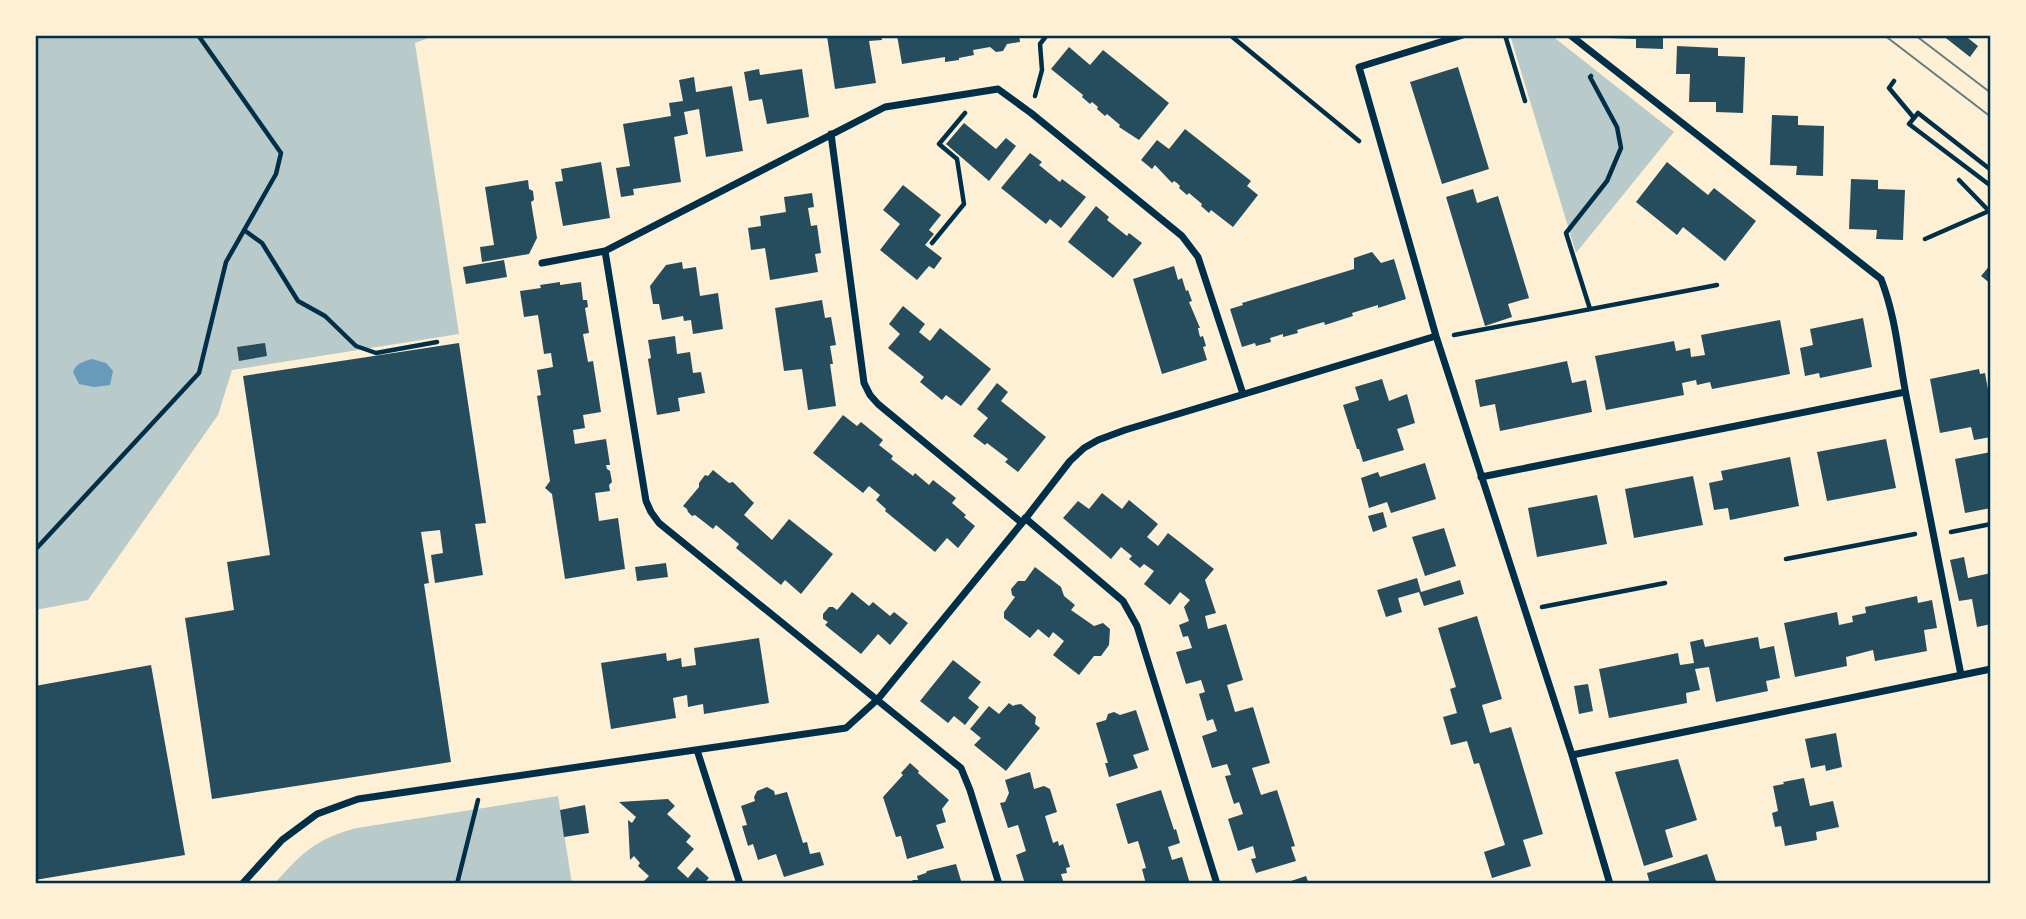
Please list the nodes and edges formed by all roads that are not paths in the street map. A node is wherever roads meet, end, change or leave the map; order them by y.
1 (1463, 35) edge
2 (1570, 35) edge
3 (831, 134) junction
4 (605, 251) junction
5 (542, 263) dead end
6 (1436, 336) junction
7 (1905, 392) junction
8 (1243, 394) junction
9 (1481, 477) junction
10 (1023, 521) junction
11 (1991, 669) edge
12 (1961, 675) junction
13 (878, 699) junction
14 (696, 750) junction
15 (1572, 755) junction
16 (242, 884) edge
17 (740, 884) edge
18 (999, 884) edge
19 (1217, 884) edge
20 (1610, 884) edge

1 - 6 street
2 - 7 street
3 - 4 street
3 - 8 street
3 - 10 street
4 - 5 street
4 - 13 street
6 - 8 street
6 - 9 street
7 - 9 street
7 - 12 street
8 - 10 street
9 - 15 street
10 - 13 street
10 - 19 street
11 - 12 street
12 - 15 street
13 - 14 street
13 - 18 street
14 - 16 street
14 - 17 street
15 - 20 street

